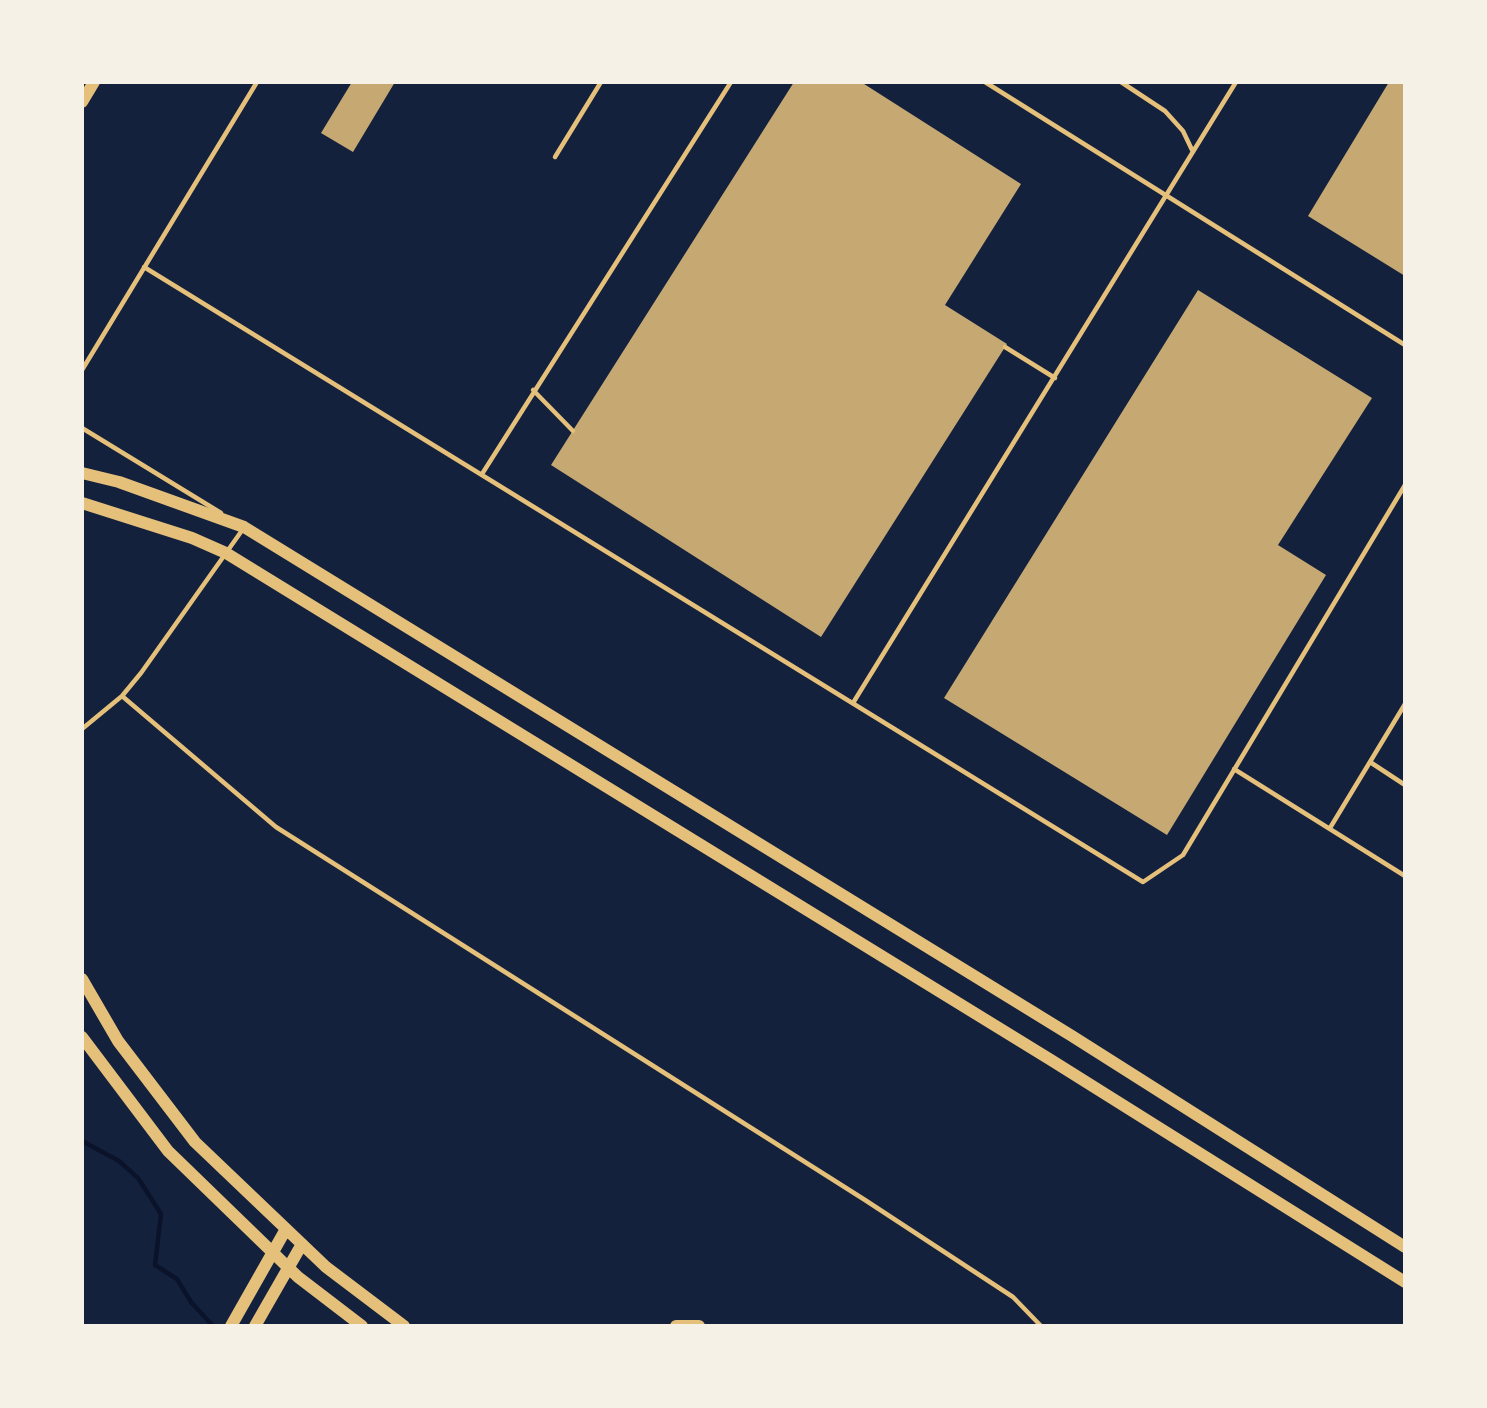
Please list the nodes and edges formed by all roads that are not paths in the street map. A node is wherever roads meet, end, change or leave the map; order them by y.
1 (94, 82) edge
2 (257, 82) edge
3 (601, 82) edge
4 (731, 82) edge
5 (985, 82) edge
6 (1121, 82) edge
7 (1237, 82) edge
8 (82, 102) edge
9 (1194, 153) junction
10 (555, 157) dead end
11 (1168, 197) junction
12 (144, 267) junction
13 (1405, 345) edge
14 (1005, 348) dead end
15 (82, 370) edge
16 (1055, 378) junction
17 (534, 390) junction
18 (82, 428) edge
19 (573, 431) dead end
20 (82, 473) edge
21 (481, 474) junction
22 (1405, 485) edge
23 (82, 503) edge
24 (244, 527) junction
25 (226, 553) junction
26 (122, 696) junction
27 (853, 704) junction
28 (1405, 704) edge
29 (82, 729) edge
30 (1370, 762) junction
31 (1234, 769) junction
32 (1405, 785) edge
33 (1330, 828) junction
34 (1405, 876) edge
35 (82, 979) edge
36 (82, 1037) edge
37 (286, 1229) junction
38 (302, 1244) junction
39 (1405, 1247) edge
40 (273, 1252) junction
41 (289, 1267) junction
42 (1405, 1282) edge
43 (233, 1321) edge
44 (255, 1326) edge
45 (362, 1326) edge
46 (404, 1326) edge
47 (676, 1326) edge
48 (699, 1326) edge
49 (1041, 1326) edge

1 - 8 street
2 - 12 lane
3 - 10 lane
4 - 17 lane
5 - 11 lane
6 - 9 lane
7 - 9 lane
9 - 11 lane
11 - 13 lane
11 - 16 lane
12 - 15 lane
12 - 21 lane
14 - 16 lane
16 - 27 lane
17 - 19 lane
17 - 21 lane
18 - 24 lane
20 - 24 street
21 - 27 lane
22 - 31 lane
23 - 25 street
24 - 25 lane
24 - 39 street
25 - 26 lane
25 - 42 street
26 - 29 lane
26 - 49 lane
27 - 31 lane
28 - 30 lane
30 - 32 lane
30 - 33 lane
31 - 33 lane
33 - 34 lane
35 - 37 street
36 - 40 street
37 - 38 street
37 - 40 street
38 - 41 street
38 - 46 street
40 - 41 street
40 - 43 street
41 - 44 street
41 - 45 street
47 - 48 street

